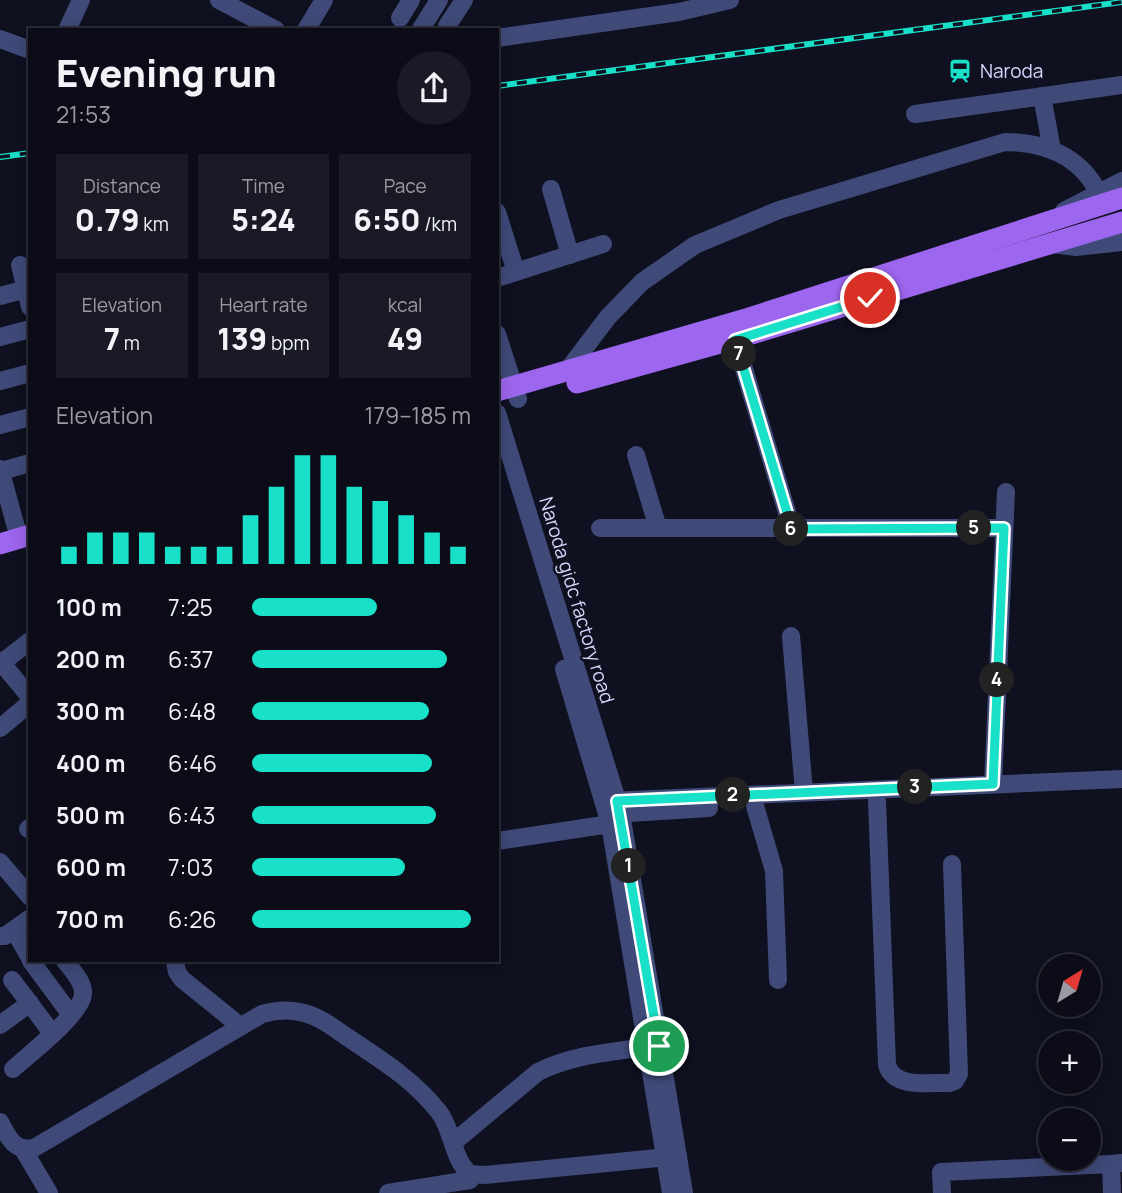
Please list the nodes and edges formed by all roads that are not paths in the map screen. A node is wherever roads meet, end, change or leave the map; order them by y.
1 (81, 0) edge
2 (324, 0) edge
3 (439, 0) edge
4 (464, 0) edge
5 (730, 0) edge
6 (228, 2) edge
7 (447, 26) dead end
8 (68, 28) edge
9 (273, 28) edge
10 (307, 28) edge
11 (422, 28) edge
12 (499, 38) edge
13 (0, 39) edge
14 (28, 49) edge
15 (1122, 85) edge
16 (1042, 96) junction
17 (915, 114) dead end
18 (1052, 150) junction
19 (1122, 181) edge
20 (551, 189) dead end
21 (1111, 197) edge
22 (499, 218) edge
23 (1120, 229) edge
24 (1046, 234) junction
25 (603, 244) dead end
26 (570, 255) junction
27 (20, 265) dead end
28 (516, 272) junction
29 (499, 277) edge
30 (28, 295) edge
31 (0, 296) edge
32 (28, 330) edge
33 (0, 337) edge
34 (735, 340) junction
35 (499, 343) edge
36 (567, 371) junction
37 (28, 374) edge
38 (0, 381) edge
39 (510, 392) edge
40 (28, 418) edge
41 (0, 425) edge
42 (499, 434) edge
43 (501, 454) edge
44 (636, 455) dead end
45 (28, 463) edge
46 (0, 470) edge
47 (1006, 492) dead end
48 (600, 528) dead end
49 (658, 528) junction
50 (1004, 528) junction
51 (19, 529) edge
52 (792, 529) junction
53 (0, 544) edge
54 (791, 636) dead end
55 (28, 642) edge
56 (1, 663) edge
57 (28, 695) edge
58 (28, 705) edge
59 (0, 728) edge
60 (1122, 779) edge
61 (993, 784) junction
62 (1122, 791) edge
63 (804, 792) junction
64 (877, 801) junction
65 (755, 806) junction
66 (612, 810) junction
67 (499, 840) edge
68 (0, 862) edge
69 (952, 864) dead end
70 (28, 895) edge
71 (28, 920) edge
72 (5, 937) edge
73 (28, 956) edge
74 (33, 962) edge
75 (35, 962) edge
76 (175, 962) edge
77 (75, 964) edge
78 (778, 980) dead end
79 (6, 985) edge
80 (30, 1003) junction
81 (71, 1015) junction
82 (0, 1025) edge
83 (240, 1026) junction
84 (52, 1033) junction
85 (647, 1047) junction
86 (13, 1069) dead end
87 (0, 1122) edge
88 (454, 1142) junction
89 (23, 1149) junction
90 (671, 1156) junction
91 (1117, 1164) edge
92 (471, 1182) edge
93 (49, 1193) edge
94 (388, 1193) edge
95 (671, 1193) edge
96 (684, 1193) edge
97 (942, 1193) edge
98 (1112, 1193) edge

1 - 8 street
2 - 10 street
3 - 11 street
4 - 7 street
5 - 12 street
6 - 9 street
13 - 14 street
15 - 16 street
16 - 17 street
16 - 18 street
18 - 21 street
18 - 36 street
19 - 21 street
20 - 26 street
21 - 24 main road
22 - 28 street
23 - 24 main road
24 - 34 main road
24 - 36 main road
25 - 26 street
26 - 28 street
27 - 30 street
28 - 29 street
30 - 31 street
32 - 33 street
34 - 39 main road
34 - 52 street
35 - 39 street
36 - 39 main road
37 - 38 street
40 - 41 street
42 - 43 street, Naroda gidc factory road
43 - 66 street, Naroda gidc factory road
44 - 49 street
45 - 46 street
46 - 51 street
47 - 50 street
48 - 49 street
49 - 52 street
50 - 52 street
50 - 61 street
51 - 53 main road
54 - 63 street
55 - 56 street
56 - 57 street
58 - 59 street
60 - 61 street
61 - 63 street
62 - 64 street
63 - 66 street
64 - 65 street
64 - 69 street
65 - 66 street
65 - 78 street
66 - 67 street
66 - 85 street, Naroda gidc factory road
66 - 90 street, Naroda gidc factory road
68 - 70 street
71 - 72 street
72 - 73 street
74 - 79 street
75 - 81 street
76 - 83 street
77 - 81 street
79 - 80 street
80 - 82 street
80 - 84 street
81 - 84 street
83 - 88 street
83 - 89 street
84 - 86 street
85 - 88 street
85 - 90 street, Naroda gidc factory road
87 - 89 street
88 - 92 street
89 - 93 street
90 - 92 street
90 - 95 street, Naroda gidc factory road
90 - 96 street, Naroda gidc factory road
91 - 97 street
91 - 98 street
92 - 94 street

